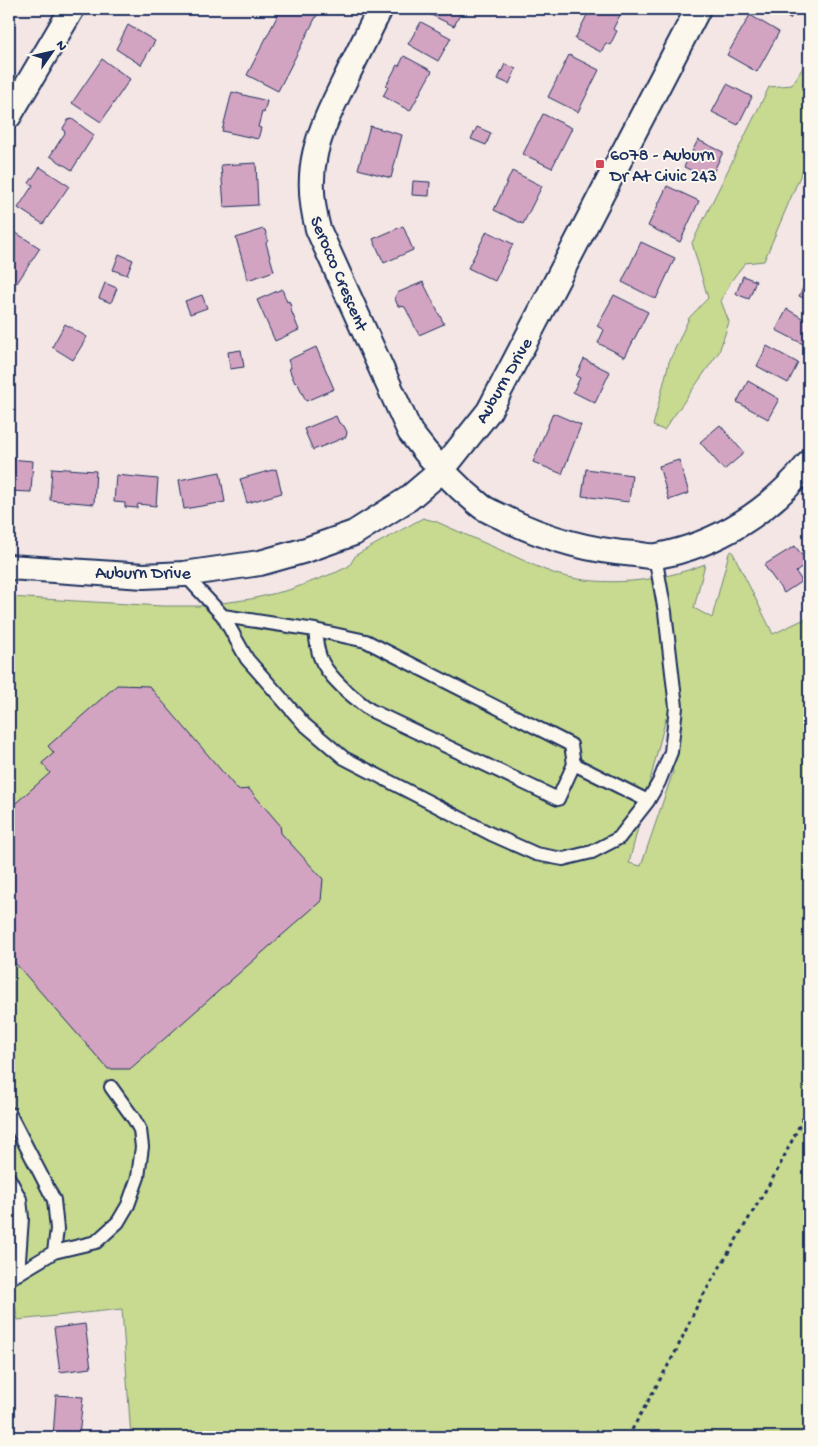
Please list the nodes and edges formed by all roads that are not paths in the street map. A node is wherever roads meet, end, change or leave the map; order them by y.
1 (72, 9) edge
2 (380, 9) edge
3 (698, 9) edge
4 (10, 111) edge
5 (809, 463) edge
6 (442, 470) junction
7 (655, 556) junction
8 (9, 567) edge
9 (184, 574) junction
10 (223, 616) junction
11 (315, 630) junction
12 (574, 764) junction
13 (648, 801) junction
14 (111, 1087) dead end
15 (9, 1114) edge
16 (9, 1178) edge
17 (54, 1252) junction
18 (13, 1277) edge

1 - 4 street
2 - 6 street, Serocco Crescent
3 - 6 street, Auburn Drive
5 - 7 street
6 - 7 street, Serocco Crescent
6 - 9 street, Auburn Drive
7 - 13 lane
8 - 9 street, Auburn Drive
9 - 10 lane
10 - 11 lane
10 - 13 lane
11 - 12 lane
11 - 12 lane
12 - 13 lane
14 - 17 lane
15 - 17 lane
16 - 18 lane
17 - 18 lane

